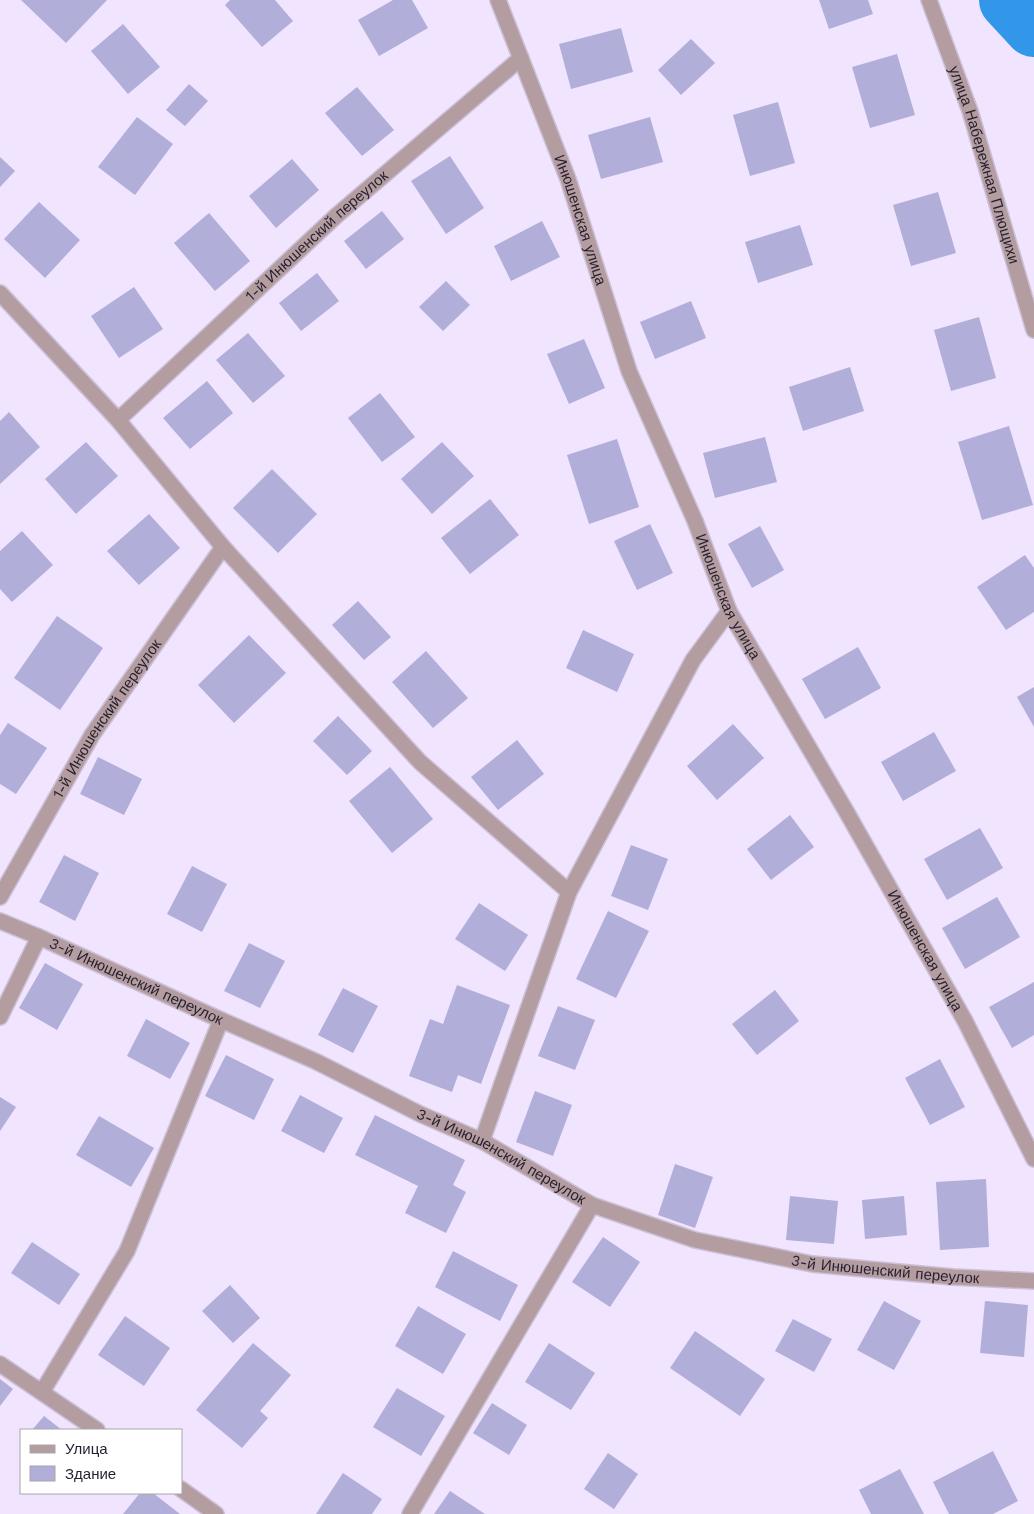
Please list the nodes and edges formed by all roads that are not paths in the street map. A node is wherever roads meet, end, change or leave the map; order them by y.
1 (498, 0) edge
2 (930, 0) edge
3 (521, 58) junction
4 (0, 293) edge
5 (1034, 330) edge
6 (118, 420) junction
7 (223, 547) junction
8 (729, 611) junction
9 (570, 892) junction
10 (0, 897) edge
11 (0, 921) edge
12 (39, 937) junction
13 (0, 1017) edge
14 (221, 1020) junction
15 (482, 1140) junction
16 (1034, 1159) edge
17 (592, 1205) junction
18 (1034, 1281) edge
19 (0, 1364) edge
20 (42, 1392) junction
21 (96, 1429) edge
22 (182, 1491) edge
23 (216, 1514) edge
24 (410, 1514) edge

1 - 3 street, Инюшенская улица
2 - 5 street, улица Набережная Плющихи
3 - 6 street, 1-й Инюшенский переулок
3 - 8 street, Инюшенская улица
4 - 6 street
6 - 7 street
7 - 9 street
7 - 10 street, 1-й Инюшенский переулок
8 - 9 street
8 - 16 street, Инюшенская улица
9 - 15 street
11 - 12 street, 3-й Инюшенский переулок
12 - 13 street
12 - 14 street, 3-й Инюшенский переулок
14 - 15 street, 3-й Инюшенский переулок
14 - 20 street
15 - 17 street, 3-й Инюшенский переулок
17 - 18 street, 3-й Инюшенский переулок
17 - 24 street
19 - 20 street
20 - 21 street
22 - 23 street

